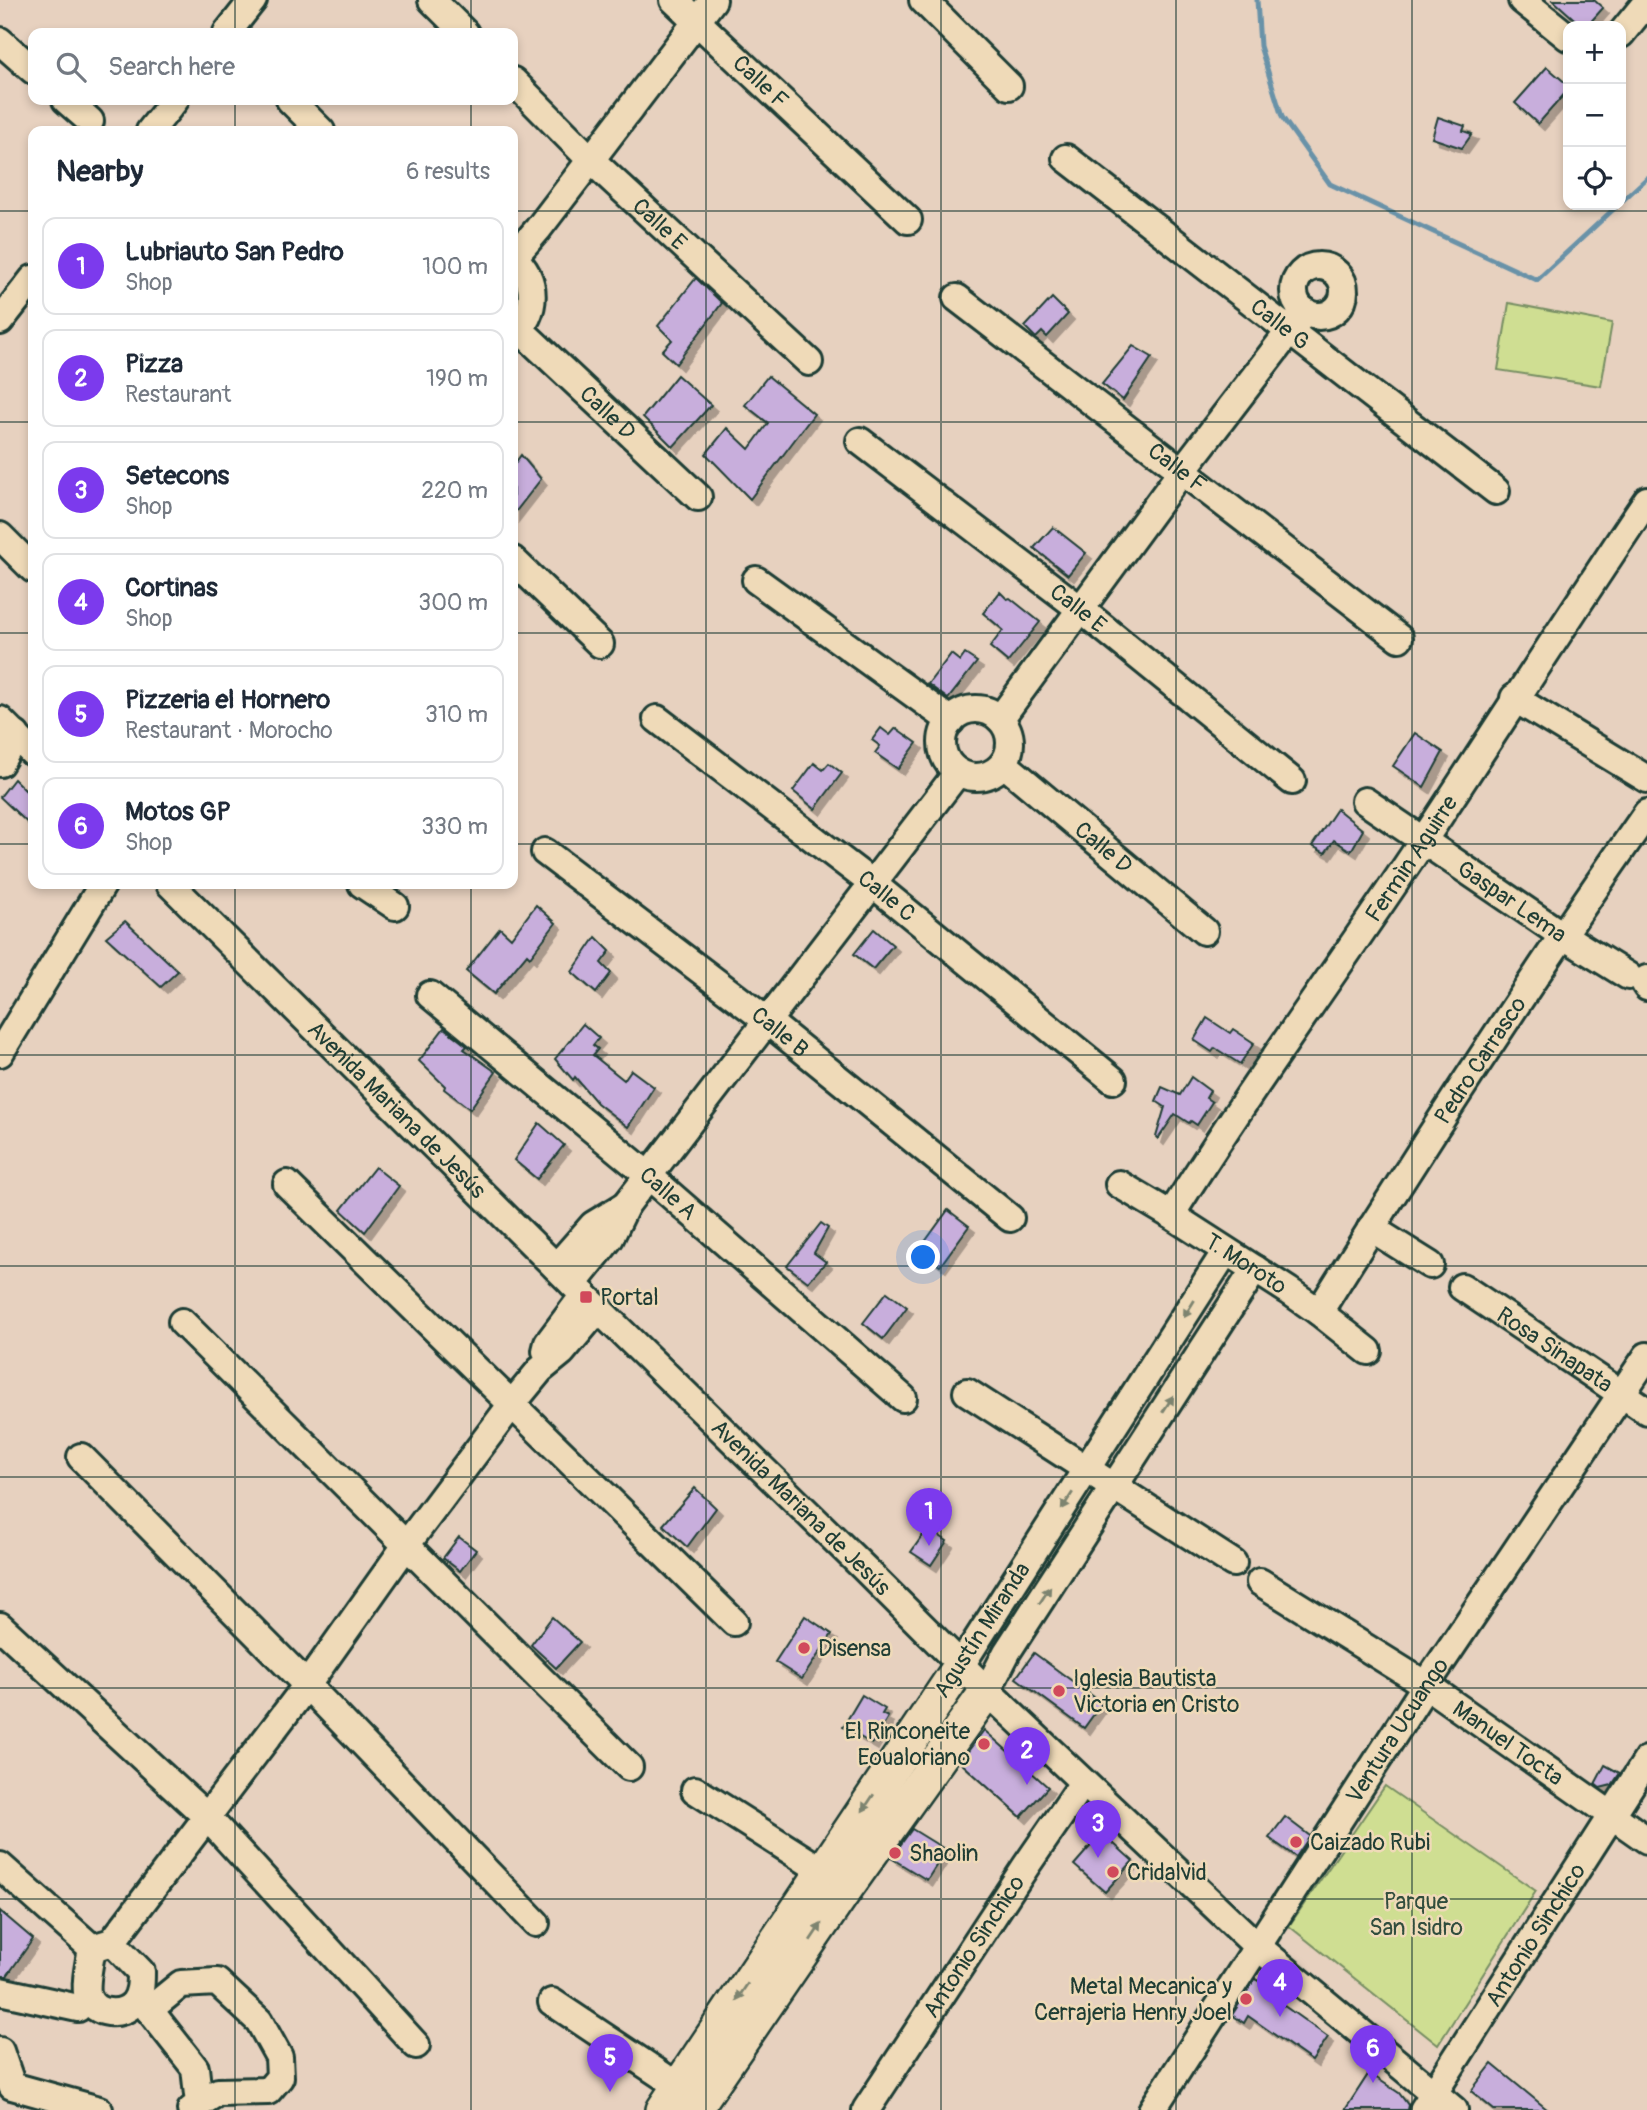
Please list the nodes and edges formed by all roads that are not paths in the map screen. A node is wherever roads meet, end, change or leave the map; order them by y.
1 (253, 0) edge
2 (432, 0) edge
3 (674, 0) edge
4 (713, 0) edge
5 (923, 0) edge
6 (1522, 0) edge
7 (1647, 2) edge
8 (696, 22) junction
9 (1626, 27) edge
10 (231, 28) edge
11 (460, 28) edge
12 (1563, 33) edge
13 (0, 41) edge
14 (28, 66) edge
15 (518, 86) edge
16 (1009, 86) dead end
17 (72, 105) edge
18 (171, 105) edge
19 (295, 105) edge
20 (90, 121) dead end
21 (154, 126) edge
22 (316, 126) edge
23 (1066, 158) dead end
24 (591, 160) junction
25 (908, 220) dead end
26 (518, 252) edge
27 (518, 264) edge
28 (28, 285) edge
29 (957, 298) dead end
30 (0, 321) edge
31 (1298, 321) junction
32 (518, 328) edge
33 (518, 333) edge
34 (809, 362) dead end
35 (860, 441) dead end
36 (1182, 471) junction
37 (1496, 491) dead end
38 (698, 497) dead end
39 (1647, 500) edge
40 (0, 536) edge
41 (28, 564) edge
42 (518, 565) edge
43 (756, 580) dead end
44 (1080, 608) junction
45 (1399, 638) dead end
46 (600, 644) dead end
47 (1514, 698) junction
48 (657, 719) dead end
49 (1000, 719) junction
50 (951, 721) junction
51 (16, 736) edge
52 (0, 763) edge
53 (1004, 764) junction
54 (958, 772) junction
55 (1647, 779) edge
56 (1292, 781) dead end
57 (1365, 801) dead end
58 (1647, 813) edge
59 (1423, 841) junction
60 (545, 852) dead end
61 (873, 884) junction
62 (100, 889) edge
63 (175, 889) edge
64 (370, 889) edge
65 (395, 906) dead end
66 (1204, 931) dead end
67 (1562, 935) junction
68 (1642, 982) edge
69 (430, 995) dead end
70 (766, 1020) junction
71 (0, 1053) edge
72 (1112, 1080) dead end
73 (649, 1176) junction
74 (287, 1184) dead end
75 (1119, 1184) dead end
76 (1171, 1215) junction
77 (1010, 1218) dead end
78 (1371, 1228) junction
79 (1226, 1251) junction
80 (1430, 1265) dead end
81 (1255, 1269) junction
82 (1462, 1287) dead end
83 (578, 1288) junction
84 (1319, 1312) junction
85 (182, 1322) dead end
86 (1367, 1351) dead end
87 (1647, 1356) edge
88 (967, 1392) dead end
89 (1622, 1395) junction
90 (903, 1398) dead end
91 (512, 1404) junction
92 (1647, 1411) edge
93 (81, 1457) dead end
94 (1088, 1468) junction
95 (1116, 1486) junction
96 (407, 1544) junction
97 (1233, 1563) dead end
98 (1260, 1582) dead end
99 (734, 1622) dead end
100 (0, 1626) edge
101 (961, 1665) junction
102 (307, 1685) junction
103 (1426, 1685) junction
104 (987, 1691) junction
105 (1647, 1759) edge
106 (629, 1766) dead end
107 (1083, 1783) junction
108 (695, 1790) dead end
109 (1610, 1815) junction
110 (207, 1817) junction
111 (1647, 1840) edge
112 (0, 1866) edge
113 (835, 1879) junction
114 (536, 1923) dead end
115 (102, 1945) junction
116 (1257, 1946) junction
117 (0, 1991) edge
118 (552, 2002) dead end
119 (144, 2003) junction
120 (78, 2008) dead end
121 (416, 2045) dead end
122 (0, 2051) edge
123 (684, 2101) edge
124 (1428, 2101) edge
125 (195, 2107) edge
126 (99, 2110) edge
127 (866, 2110) edge
128 (1152, 2110) edge
129 (1454, 2110) edge

1 - 10 street
2 - 11 street
3 - 8 street, Calle F
4 - 8 street
5 - 16 street
6 - 12 street
7 - 9 street
8 - 24 street
8 - 25 street, Calle F
13 - 14 street
15 - 24 street, Calle E
17 - 20 street
18 - 21 street
19 - 22 street
23 - 31 street, Calle G
24 - 26 street
24 - 34 street, Calle E
27 - 32 street
28 - 30 street
29 - 36 street, Calle F
31 - 36 street
31 - 37 street, Calle G
33 - 38 street, Calle D
35 - 44 street, Calle E
36 - 44 street
36 - 45 street, Calle F
39 - 47 street, Fermìn Aguirre
40 - 41 street
42 - 46 street
43 - 50 street
44 - 49 street
44 - 56 street, Calle E
47 - 55 street
47 - 59 street, Fermìn Aguirre
48 - 61 street, Calle C
49 - 50 street
49 - 53 street
50 - 54 street
51 - 52 street
53 - 54 street
53 - 66 street, Calle D
54 - 61 street
57 - 59 street, Gaspar Lema
58 - 67 street, Pedro Carrasco
59 - 67 street, Gaspar Lema
59 - 76 street, Fermìn Aguirre
60 - 70 street, Calle B
61 - 70 street
61 - 72 street, Calle C
62 - 71 street
63 - 83 street, Avenida Mariana de Jesús
64 - 65 street
67 - 68 street, Gaspar Lema
67 - 78 street, Pedro Carrasco
69 - 73 street, Calle A
70 - 73 street
70 - 77 street, Calle B
73 - 83 street
73 - 90 street, Calle A
74 - 91 street
75 - 76 street, T. Moroto
76 - 79 street, T. Moroto
78 - 80 street
78 - 84 street, Pedro Carrasco
79 - 81 street, T. Moroto
79 -> 94 street, Agustín Miranda
81 - 84 street, T. Moroto
95 -> 81 street, Agustín Miranda
82 - 89 street, Rosa Sinapata
83 - 91 street
83 - 101 street, Avenida Mariana de Jesús
84 - 86 street, T. Moroto
85 - 96 street
87 - 89 street, Ventura Ucuango
88 - 94 street
89 - 92 street, Rosa Sinapata
89 - 103 street, Ventura Ucuango
91 - 96 street
91 - 99 street
93 - 102 street
94 - 95 street
94 -> 101 street, Agustín Miranda
95 - 97 street
104 -> 95 street, Agustín Miranda
96 - 102 street
96 - 106 street
98 - 103 street, Manuel Tocta
100 - 110 street
101 - 104 street, Avenida Mariana de Jesús
101 -> 113 main road, Agustín Miranda
102 - 110 street
102 - 114 street
103 - 109 street, Manuel Tocta
103 - 116 street, Ventura Ucuango
104 - 107 street, Avenida Mariana de Jesús
104 - 113 main road, Agustín Miranda
105 - 109 street, Antonio Sinchico
107 - 116 street, Avenida Mariana de Jesús
107 - 127 street, Antonio Sinchico
108 - 113 street
109 - 111 street, Manuel Tocta
109 - 124 street, Antonio Sinchico
110 - 115 street
110 - 121 street
112 - 115 street
113 - 123 main road, Agustín Miranda
115 - 119 street
115 - 119 street
116 - 124 street, Avenida Mariana de Jesús
116 - 128 street, Ventura Ucuango
117 - 120 street
118 - 123 street
119 - 125 street
119 - 125 street
122 - 126 street
124 - 129 street, Avenida Mariana de Jesús

